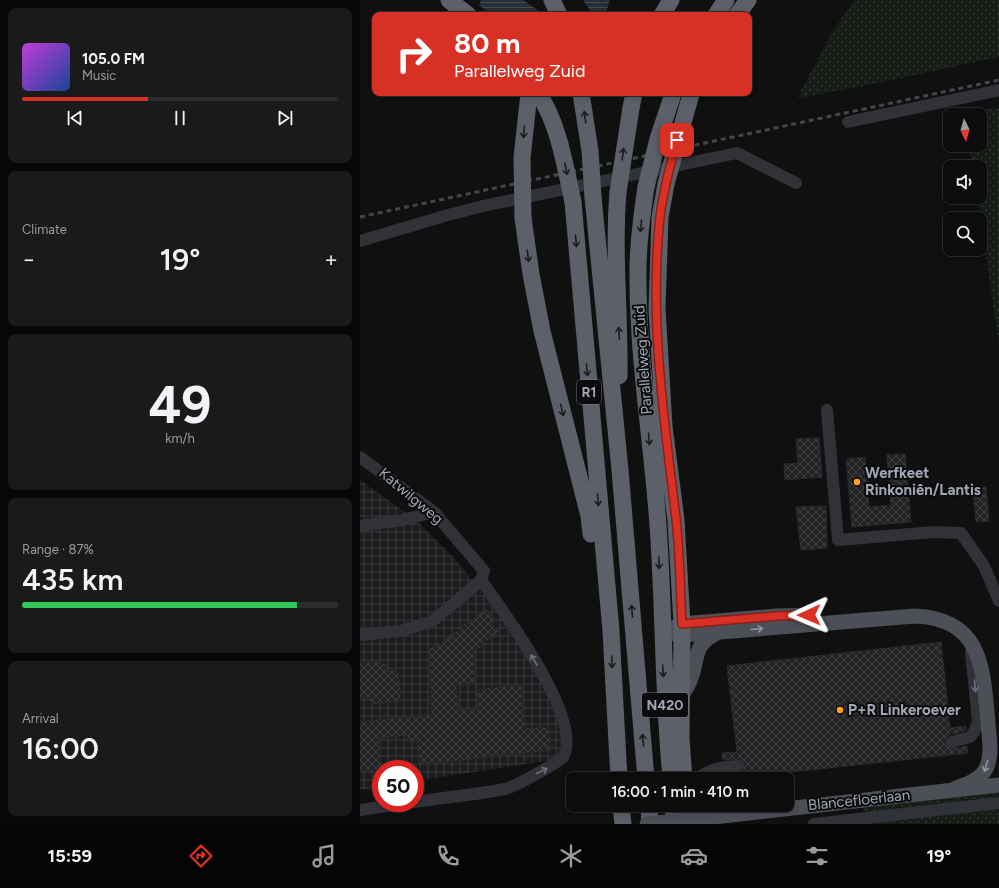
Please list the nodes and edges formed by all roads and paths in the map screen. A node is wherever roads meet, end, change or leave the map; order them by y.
1 (449, 0) edge
2 (552, 0) edge
3 (671, 0) edge
4 (726, 0) edge
5 (741, 0) edge
6 (748, 0) edge
7 (464, 12) edge
8 (548, 12) edge
9 (558, 12) edge
10 (664, 12) edge
11 (718, 12) edge
12 (736, 12) edge
13 (738, 12) edge
14 (999, 90) edge
15 (528, 96) edge
16 (540, 96) edge
17 (581, 96) edge
18 (673, 96) edge
19 (691, 96) edge
20 (633, 100) edge
21 (848, 122) dead end
22 (796, 183) dead end
23 (360, 241) edge
24 (827, 410) dead end
25 (360, 457) edge
26 (620, 470) junction
27 (434, 512) junction
28 (360, 526) edge
29 (482, 579) junction
30 (606, 581) junction
31 (999, 601) edge
32 (683, 630) junction
33 (663, 632) junction
34 (718, 633) junction
35 (360, 635) edge
36 (964, 635) junction
37 (682, 695) junction
38 (952, 742) dead end
39 (999, 756) edge
40 (738, 766) dead end
41 (619, 772) edge
42 (645, 772) edge
43 (670, 772) edge
44 (683, 772) edge
45 (708, 772) edge
46 (999, 785) edge
47 (954, 789) junction
48 (424, 801) edge
49 (999, 803) edge
50 (372, 808) edge
51 (360, 810) edge
52 (622, 812) edge
53 (649, 812) edge
54 (673, 812) edge
55 (686, 812) edge
56 (696, 812) edge
57 (623, 824) edge
58 (647, 824) edge
59 (650, 824) edge
60 (674, 824) edge
61 (687, 824) edge
62 (697, 824) edge
63 (814, 824) edge

1 - 7 highway
2 - 8 highway
2 - 9 highway
3 - 10 highway
4 - 11 highway
5 - 12 highway
6 - 13 highway
14 - 21 street
15 -> 30 highway, bridge
16 -> 30 highway, R1, bridge
26 -> 17 highway, R1, bridge
18 -> 33 highway, Parallelweg Zuid / N420, bridge
19 - 32 highway, Parallelweg Zuid / N420, bridge
26 -> 20 highway, bridge
22 - 23 street
24 - 31 street
25 - 27 street, Katwilgweg
42 -> 26 highway, R1
27 - 28 street
27 - 29 street, Katwilgweg
29 - 35 street
48 -> 29 street, Katwilgweg
30 -> 41 highway, R1
32 - 33 main road
32 - 34 main road
32 - 37 highway, Parallelweg Zuid / N420
32 - 39 main road
33 -> 43 highway, N420
34 -> 36 main road
34 - 37 main road
36 -> 38 street
36 -> 47 main road
37 - 44 highway, Parallelweg Zuid / N420
40 - 45 street
46 - 47 main road, Blancefloerlaan
47 - 58 main road, Blancefloerlaan, bridge
49 - 63 street
50 - 51 street
52 - 57 highway
53 - 59 highway
54 - 60 highway
55 - 61 highway
56 - 62 street

